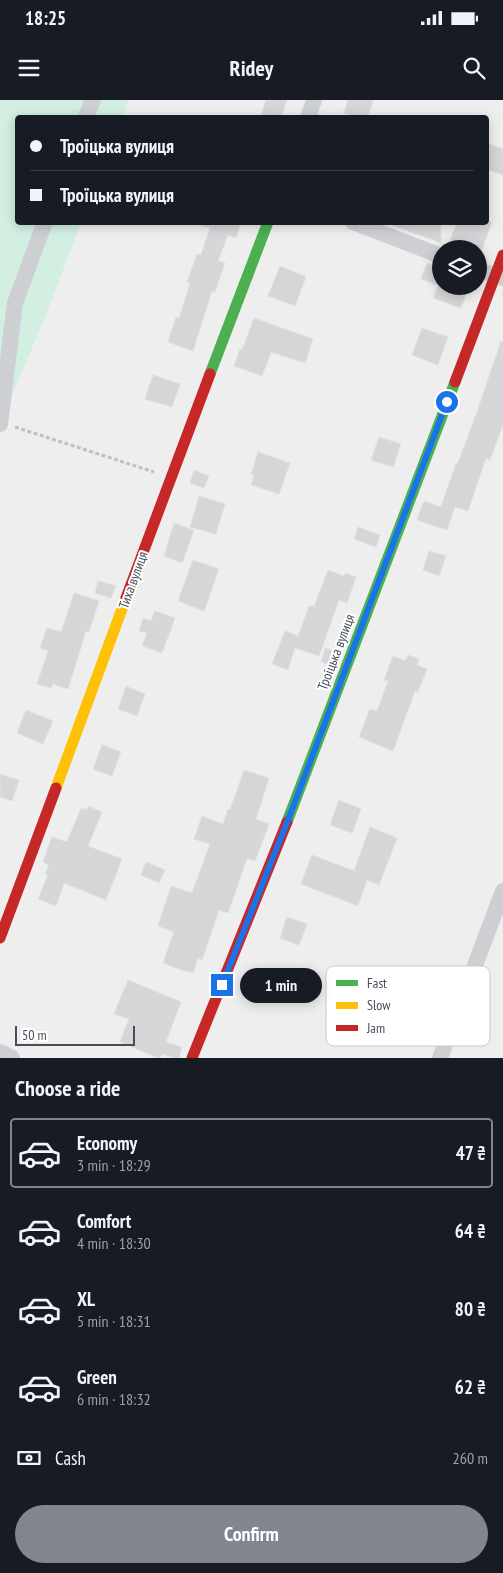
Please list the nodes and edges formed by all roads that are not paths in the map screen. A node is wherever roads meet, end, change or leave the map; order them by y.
1 (93, 100) edge
2 (314, 100) edge
3 (86, 115) edge
4 (309, 115) edge
5 (44, 225) edge
6 (267, 225) edge
7 (361, 225) edge
8 (432, 253) edge
9 (503, 255) edge
10 (487, 273) edge
11 (499, 277) edge
12 (0, 423) edge
13 (503, 891) edge
14 (0, 938) edge
15 (475, 966) edge
16 (445, 1046) edge
17 (0, 1052) edge
18 (12, 1058) edge
19 (192, 1058) edge
20 (440, 1058) edge

1 - 3 street
2 - 4 street
5 - 12 street
6 - 14 street, Тиха вулиця
7 - 8 street
9 - 11 street, Троїцька вулиця
10 - 11 street
11 - 19 street, Троїцька вулиця
13 - 15 street
16 - 20 street
17 - 18 street

